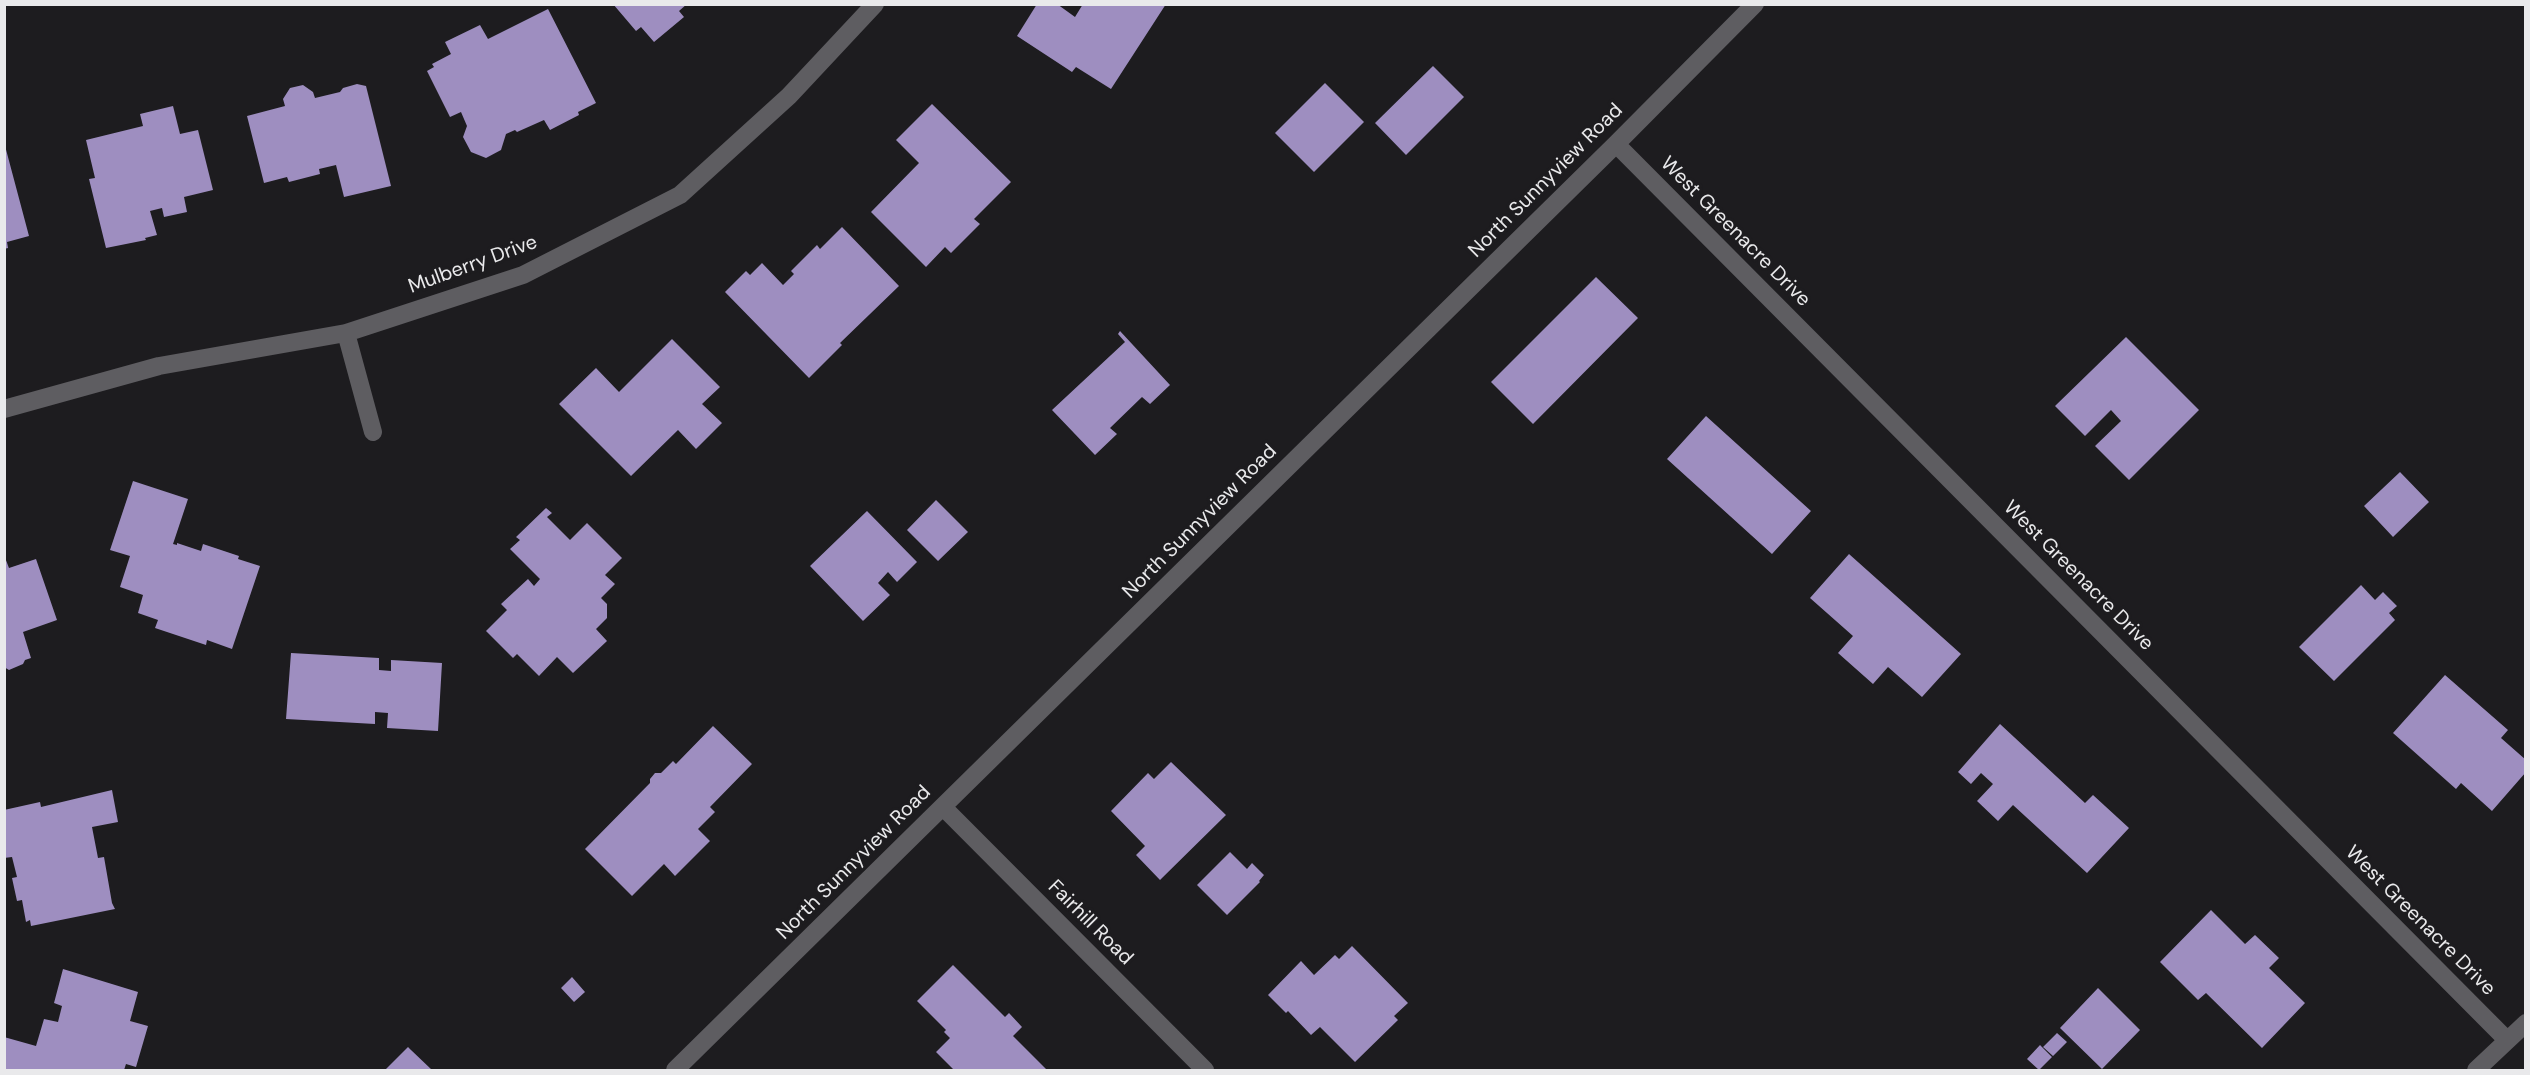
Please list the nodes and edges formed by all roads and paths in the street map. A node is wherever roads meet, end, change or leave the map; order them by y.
1 (875, 4) edge
2 (1755, 4) edge
3 (1616, 144) junction
4 (346, 333) junction
5 (4, 409) edge
6 (373, 432) dead end
7 (943, 807) junction
8 (2526, 1023) edge
9 (2507, 1040) junction
10 (675, 1071) edge
11 (1205, 1071) edge
12 (2476, 1071) edge

1 - 4 street, Mulberry Drive
2 - 3 street, North Sunnyview Road
3 - 7 street, North Sunnyview Road
3 - 9 street, West Greenacre Drive
4 - 5 street, Mulberry Drive
4 - 6 street
7 - 10 street, North Sunnyview Road
7 - 11 street, Fairhill Road
8 - 9 street
9 - 12 street

